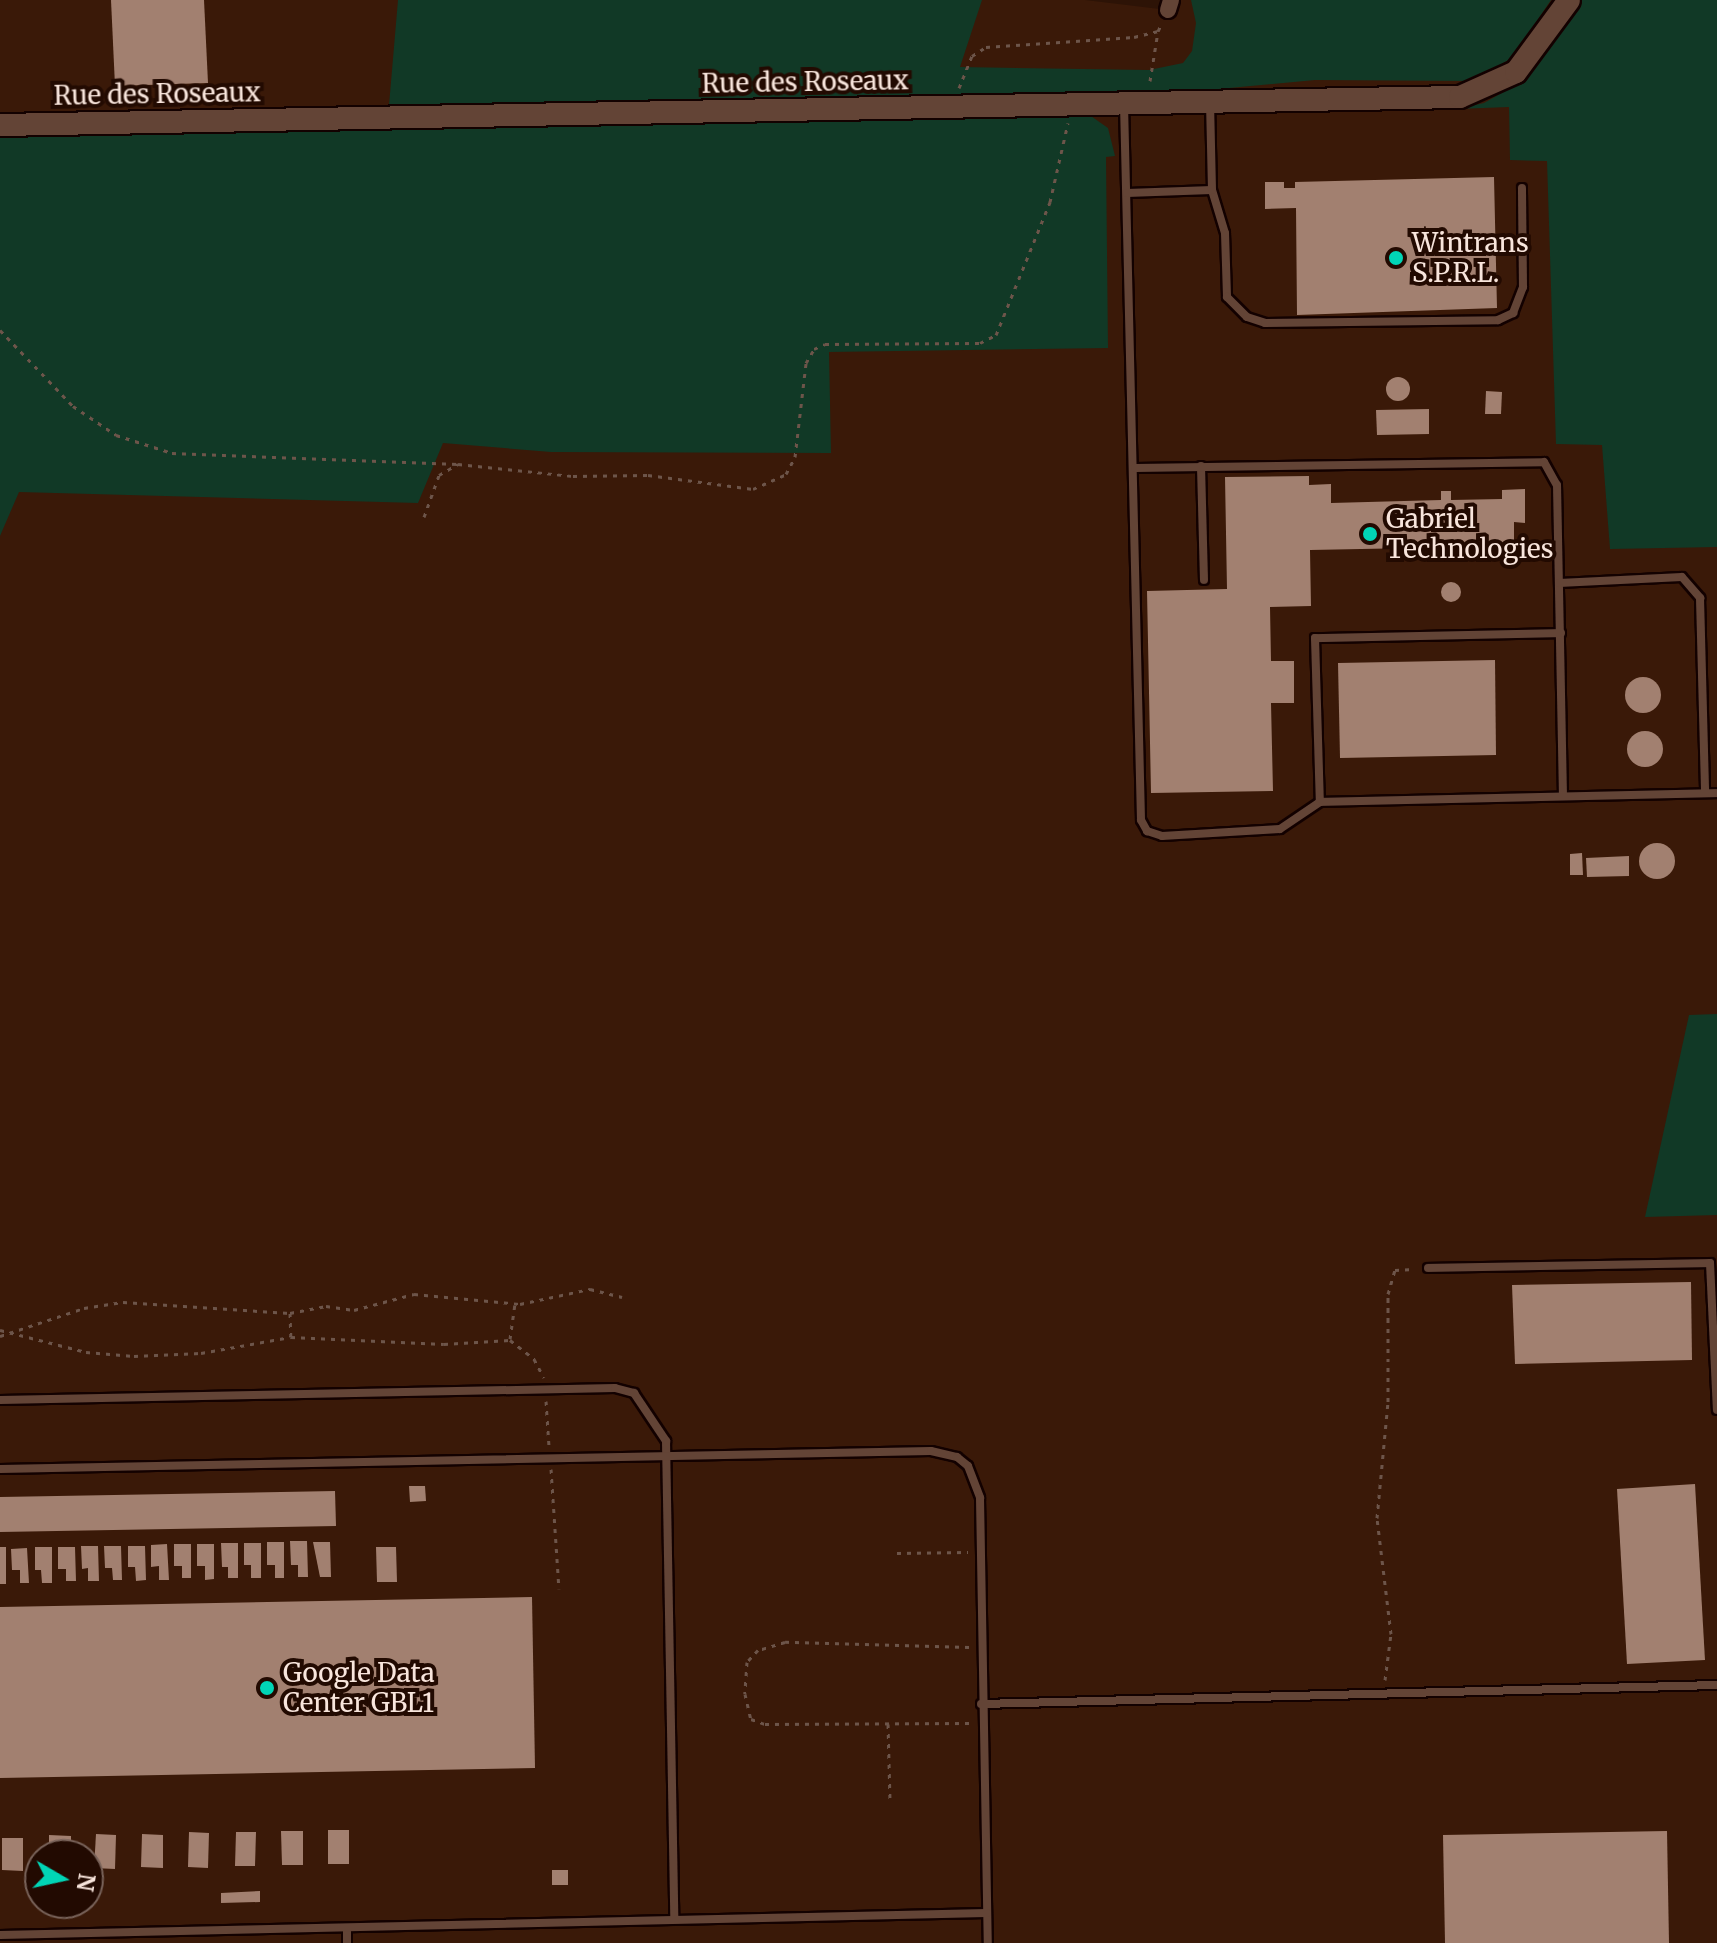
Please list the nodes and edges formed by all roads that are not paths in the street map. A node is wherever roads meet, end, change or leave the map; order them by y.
1 (1569, 0) edge
2 (1210, 102) junction
3 (1124, 103) junction
4 (0, 125) edge
5 (1522, 188) dead end
6 (1212, 190) junction
7 (1127, 193) junction
8 (1201, 466) junction
9 (1135, 468) junction
10 (1204, 580) dead end
11 (1559, 583) junction
12 (1561, 633) junction
13 (1705, 793) junction
14 (1717, 793) edge
15 (1563, 796) junction
16 (1320, 802) junction
17 (1428, 1268) road end
18 (0, 1400) edge
19 (1717, 1410) edge
20 (666, 1456) junction
21 (0, 1469) edge
22 (1717, 1685) edge
23 (981, 1704) junction
24 (987, 1913) junction
25 (674, 1919) junction
26 (347, 1929) junction
27 (0, 1935) edge
28 (347, 1943) edge
29 (988, 1943) edge

1 - 2 street, Rue des Roseaux
2 - 3 street, Rue des Roseaux
2 - 6 lane
3 - 4 street, Rue des Roseaux
3 - 7 lane
5 - 6 lane
6 - 7 lane
7 - 9 lane
8 - 9 lane
8 - 10 lane
8 - 11 lane
9 - 16 lane
11 - 12 lane
11 - 13 lane
12 - 15 lane
12 - 16 lane
13 - 14 lane
13 - 15 lane
15 - 16 lane
17 - 19 lane
18 - 20 lane
20 - 21 lane
20 - 23 lane
20 - 25 lane
22 - 23 lane
23 - 24 lane
24 - 25 lane
24 - 29 lane
25 - 26 lane
26 - 27 lane
26 - 28 lane

